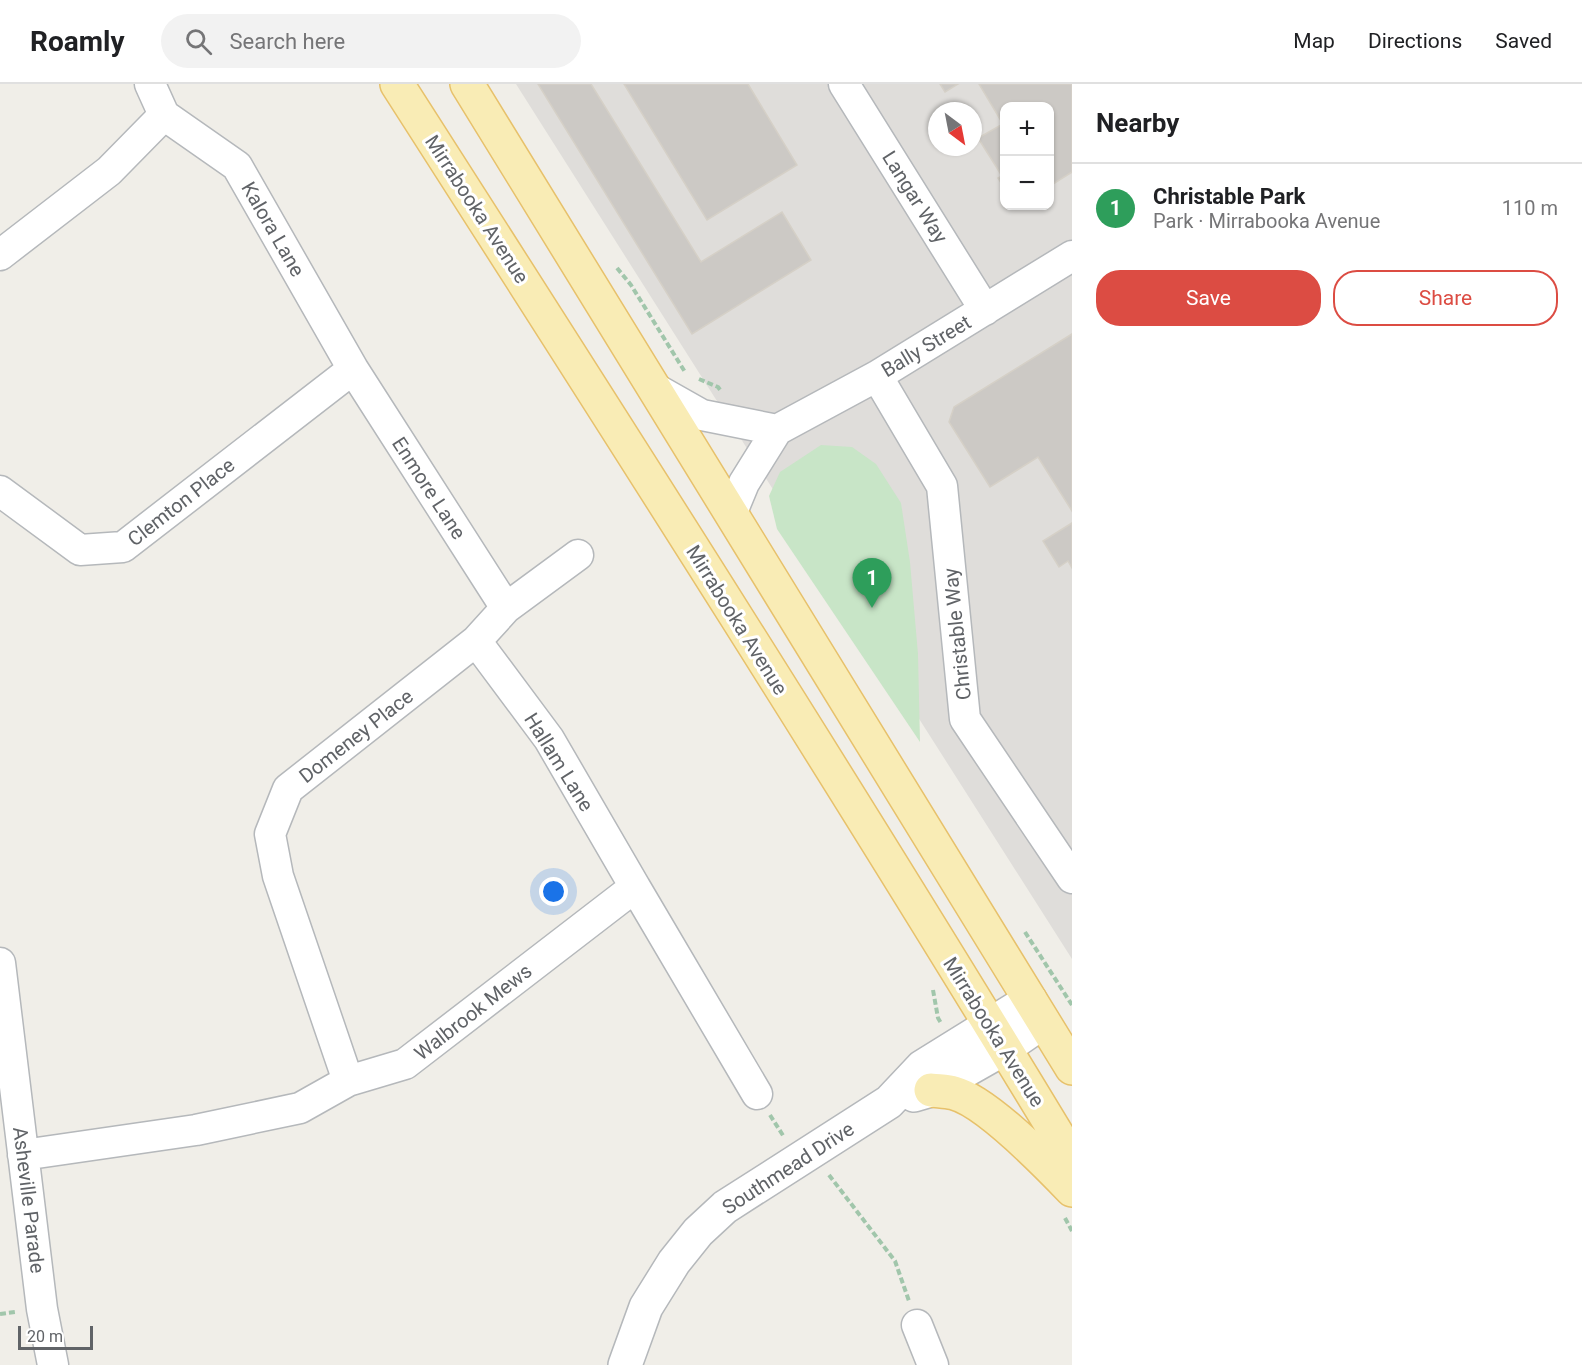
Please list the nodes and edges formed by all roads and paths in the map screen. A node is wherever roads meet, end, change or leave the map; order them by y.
1 (150, 84) edge
2 (397, 84) edge
3 (467, 84) edge
4 (844, 84) edge
5 (164, 115) junction
6 (0, 255) edge
7 (1072, 256) edge
8 (985, 310) junction
9 (353, 369) junction
10 (877, 376) junction
11 (656, 389) junction
12 (777, 430) junction
13 (0, 491) edge
14 (732, 512) junction
15 (578, 555) dead end
16 (506, 608) junction
17 (476, 641) junction
18 (1072, 878) edge
19 (635, 887) junction
20 (0, 963) edge
21 (1037, 1011) junction
22 (998, 1036) junction
23 (1072, 1068) edge
24 (348, 1081) junction
25 (931, 1090) junction
26 (757, 1094) joint
27 (889, 1102) junction
28 (23, 1155) junction
29 (810, 1158) junction
30 (1072, 1159) edge
31 (1067, 1202) edge
32 (1072, 1231) edge
33 (917, 1325) joint
34 (53, 1365) edge
35 (625, 1365) edge
36 (933, 1365) edge

1 - 5 street
2 - 22 main road, Mirrabooka Avenue
3 - 11 main road
4 - 8 street, Langar Way
5 - 6 street
5 - 9 street, Kalora Lane
7 - 8 street, Bally Street
8 - 10 street, Bally Street
9 - 13 street, Clemton Place
9 - 16 street, Enmore Lane
10 - 12 street, Bally Street
10 - 18 street, Christable Way
11 - 12 street
11 - 14 main road
12 - 14 street, Bally Street
14 - 21 main road
15 - 16 street, Domeney Place
16 - 17 street, Domeney Place
17 - 19 street, Hallam Lane
17 - 24 street, Domeney Place
19 - 24 street, Walbrook Mews
19 - 26 street
20 - 28 street, Asheville Parade
21 - 22 street, Southmead Drive
21 - 23 main road
22 - 25 street, Southmead Drive
22 - 27 street, Southmead Drive
22 - 30 main road, Mirrabooka Avenue
24 - 28 street, Walbrook Mews
25 - 27 street, Southmead Drive
25 - 31 main road
26 - 29 path
27 - 29 street, Southmead Drive
28 - 34 street, Asheville Parade
29 - 33 path
29 - 35 street, Southmead Drive
31 - 32 path
33 - 36 street

